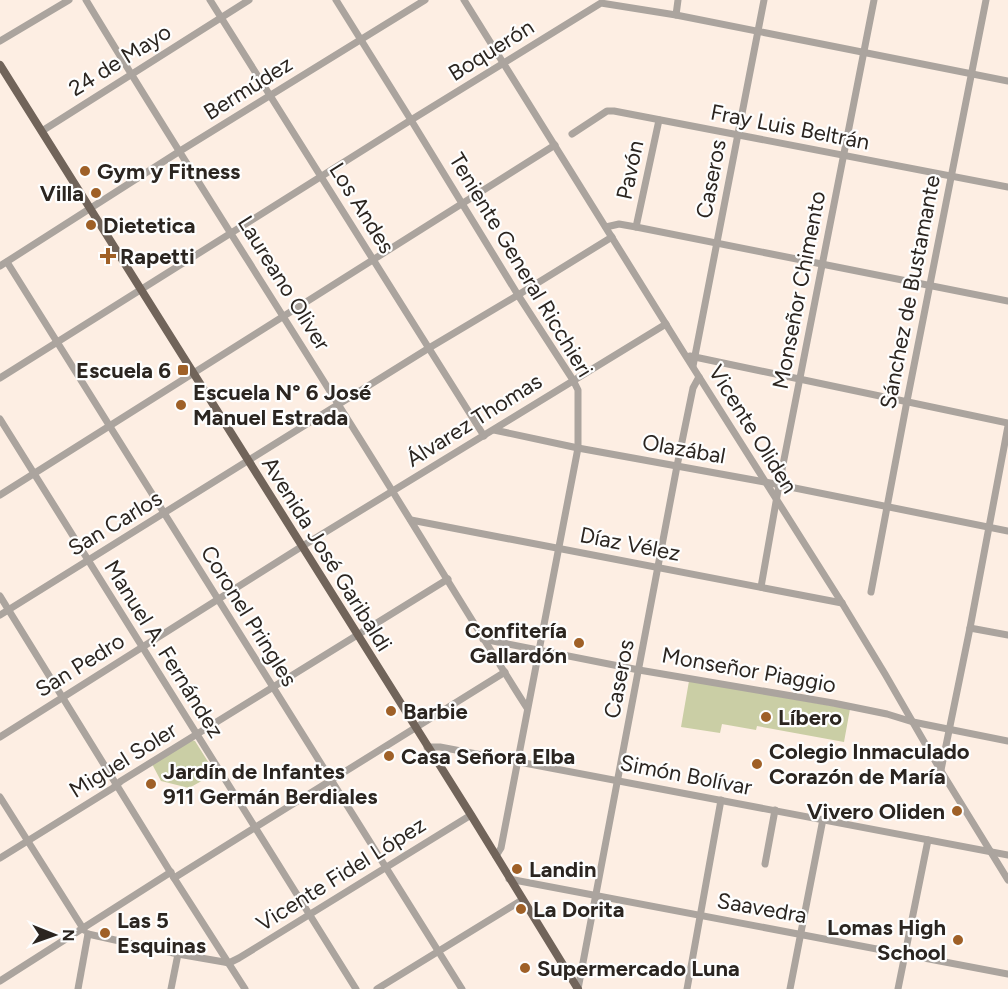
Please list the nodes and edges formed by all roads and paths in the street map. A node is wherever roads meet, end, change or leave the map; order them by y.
1 (69, 0) edge
2 (86, 0) edge
3 (210, 0) edge
4 (249, 0) edge
5 (336, 0) edge
6 (425, 0) edge
7 (464, 0) edge
8 (678, 0) edge
9 (764, 0) edge
10 (874, 0) edge
11 (986, 0) edge
12 (602, 2) edge
13 (676, 15) junction
14 (221, 17) junction
15 (758, 32) junction
16 (361, 40) junction
17 (0, 41) edge
18 (864, 53) junction
19 (504, 63) junction
20 (0, 65) edge
21 (131, 74) junction
22 (971, 74) junction
23 (1008, 81) edge
24 (270, 95) junction
25 (411, 120) junction
26 (659, 120) junction
27 (42, 131) junction
28 (572, 134) dead end
29 (738, 135) junction
30 (555, 145) junction
31 (180, 152) junction
32 (843, 156) junction
33 (321, 176) junction
34 (951, 177) junction
35 (1008, 187) edge
36 (462, 204) junction
37 (90, 208) junction
38 (606, 227) junction
39 (636, 227) junction
40 (231, 233) junction
41 (612, 237) junction
42 (717, 243) junction
43 (373, 260) junction
44 (822, 263) junction
45 (3, 264) edge
46 (930, 285) junction
47 (140, 290) junction
48 (518, 296) junction
49 (1008, 301) edge
50 (283, 317) junction
51 (666, 324) junction
52 (58, 342) junction
53 (429, 348) junction
54 (685, 355) junction
55 (694, 357) junction
56 (693, 366) junction
57 (192, 373) junction
58 (699, 377) junction
59 (0, 378) edge
60 (573, 380) junction
61 (801, 380) junction
62 (907, 401) junction
63 (339, 405) junction
64 (0, 419) edge
65 (1008, 424) edge
66 (109, 427) junction
67 (494, 430) junction
68 (484, 436) junction
69 (578, 448) junction
70 (248, 461) junction
71 (678, 466) junction
72 (34, 474) junction
73 (765, 482) junction
74 (780, 485) junction
75 (393, 492) junction
76 (0, 495) edge
77 (777, 501) junction
78 (887, 506) junction
79 (164, 514) junction
80 (411, 520) junction
81 (989, 527) junction
82 (1008, 531) edge
83 (302, 547) junction
84 (558, 548) junction
85 (88, 561) junction
86 (658, 568) junction
87 (448, 579) junction
88 (762, 587) junction
89 (871, 592) dead end
90 (0, 596) edge
91 (219, 600) junction
92 (842, 603) junction
93 (9, 609) junction
94 (0, 615) edge
95 (970, 628) junction
96 (357, 635) junction
97 (1008, 635) edge
98 (483, 639) junction
99 (143, 648) junction
100 (539, 650) junction
101 (639, 670) junction
102 (505, 672) junction
103 (274, 688) junction
104 (63, 696) junction
105 (902, 704) junction
106 (527, 708) junction
107 (887, 714) junction
108 (913, 722) junction
109 (415, 727) junction
110 (949, 730) junction
111 (196, 735) junction
112 (0, 737) edge
113 (1008, 741) edge
114 (427, 747) junction
115 (517, 762) junction
116 (940, 771) junction
117 (331, 780) junction
118 (618, 781) junction
119 (117, 784) junction
120 (0, 797) edge
121 (721, 800) junction
122 (776, 810) junction
123 (471, 816) junction
124 (823, 819) junction
125 (255, 828) junction
126 (928, 840) junction
127 (27, 841) junction
128 (990, 852) junction
129 (1008, 855) edge
130 (496, 856) junction
131 (0, 858) edge
132 (765, 864) dead end
133 (386, 868) junction
134 (173, 875) junction
135 (509, 879) junction
136 (1008, 880) edge
137 (597, 894) junction
138 (522, 900) junction
139 (310, 915) junction
140 (700, 915) junction
141 (86, 931) junction
142 (801, 934) junction
143 (438, 951) junction
144 (178, 954) junction
145 (905, 954) junction
146 (229, 963) junction
147 (1008, 974) edge
148 (0, 980) edge
149 (5, 989) edge
150 (78, 989) edge
151 (171, 989) edge
152 (245, 989) edge
153 (356, 989) edge
154 (377, 989) edge
155 (462, 989) edge
156 (578, 989) edge
157 (687, 989) edge
158 (790, 989) edge
159 (898, 989) edge

1 - 17 street
2 - 21 street, Laureano Oliver
3 - 14 street, Los Andes
4 - 14 street, 24 de Mayo
5 - 16 street, Teniente General Ricchieri
6 - 16 street, Bermúdez
7 - 19 street, Vicente Oliden
8 - 13 street
9 - 15 street, Caseros
10 - 18 street, Monseñor Chimento
11 - 22 street, Sánchez de Bustamante
12 - 13 street, Boquerón
12 - 19 street, Boquerón
13 - 15 street, Boquerón
14 - 21 street, 24 de Mayo
14 - 24 street, Los Andes
15 - 18 street, Boquerón
15 - 29 street, Caseros
16 - 24 street, Bermúdez
16 - 25 street, Teniente General Ricchieri
18 - 22 street, Boquerón
18 - 32 street, Monseñor Chimento
19 - 25 street, Boquerón
19 - 30 street, Vicente Oliden
20 - 27 main road, Avenida José Garibaldi
21 - 27 street, 24 de Mayo
21 - 31 street, Laureano Oliver
22 - 23 street, Boquerón
22 - 34 street, Sánchez de Bustamante
24 - 31 street, Bermúdez
24 - 33 street, Los Andes
25 - 33 street, Boquerón
25 - 36 street, Teniente General Ricchieri
26 - 28 street, Fray Luis Beltrán
26 - 29 street, Fray Luis Beltrán
26 - 39 street, Pavón
27 - 37 main road, Avenida José Garibaldi
29 - 32 street, Fray Luis Beltrán
29 - 42 street, Caseros
30 - 36 street
30 - 38 street, Vicente Oliden
31 - 37 street, Bermúdez
31 - 40 street, Laureano Oliver
32 - 34 street, Fray Luis Beltrán
32 - 44 street, Monseñor Chimento
33 - 40 street, Boquerón
33 - 43 street, Los Andes
34 - 35 street, Fray Luis Beltrán
34 - 46 street, Sánchez de Bustamante
36 - 43 street
36 - 48 street, Teniente General Ricchieri
37 - 45 street, Bermúdez
37 - 47 main road, Avenida José Garibaldi
38 - 39 street
38 - 41 street, Vicente Oliden
39 - 42 street
40 - 47 street, Boquerón
40 - 50 street, Laureano Oliver
41 - 48 street, San Carlos
41 - 51 street, Vicente Oliden
42 - 44 street
42 - 55 street, Caseros
43 - 50 street
43 - 53 street, Los Andes
44 - 46 street
44 - 61 street, Monseñor Chimento
45 - 52 street, Coronel Pringles
46 - 49 street
46 - 62 street, Sánchez de Bustamante
47 - 52 street, Boquerón
47 - 57 main road, Avenida José Garibaldi
48 - 53 street, San Carlos
48 - 60 street, Teniente General Ricchieri
50 - 57 street
50 - 63 street, Laureano Oliver
51 - 54 street, Vicente Oliden
51 - 60 street, Álvarez Thomas
52 - 59 street, Boquerón
52 - 66 street, Coronel Pringles
53 - 63 street, San Carlos
53 - 68 street, Los Andes
54 - 55 street
54 - 56 street, Vicente Oliden
55 - 56 street, Caseros
55 - 61 street
56 - 58 street, Vicente Oliden
57 - 66 street
57 - 70 main road, Avenida José Garibaldi
58 - 71 street, Caseros
58 - 73 street, Vicente Oliden
60 - 67 street, Álvarez Thomas
60 - 69 street, Teniente General Ricchieri
61 - 62 street
61 - 74 street, Monseñor Chimento
62 - 65 street
62 - 78 street, Sánchez de Bustamante
63 - 70 street, San Carlos
63 - 75 street, Laureano Oliver
64 - 72 street, Manuel A. Fernández
65 - 81 street
66 - 72 street
66 - 79 street, Coronel Pringles
67 - 68 street, Álvarez Thomas
67 - 69 street, Olazábal
68 - 75 street, Álvarez Thomas
69 - 71 street, Olazábal
69 - 84 street, Teniente General Ricchieri
70 - 79 street, San Carlos
70 - 83 main road, Avenida José Garibaldi
71 - 73 street, Olazábal
71 - 86 street, Caseros
72 - 76 street
72 - 85 street, Manuel A. Fernández
73 - 74 street, Olazábal
73 - 77 street, Vicente Oliden
74 - 77 street, Monseñor Chimento
74 - 78 street, Olazábal
75 - 80 street, Laureano Oliver
75 - 83 street, Álvarez Thomas
77 - 88 street, Monseñor Chimento
77 - 92 street, Vicente Oliden
78 - 81 street, Olazábal
78 - 89 street, Sánchez de Bustamante
79 - 85 street, San Carlos
79 - 91 street, Coronel Pringles
80 - 84 street, Díaz Vélez
80 - 87 street, Laureano Oliver
81 - 82 street, Olazábal
81 - 95 street
83 - 91 street, San Pedro
83 - 96 main road, Avenida José Garibaldi
84 - 86 street, Díaz Vélez
84 - 100 street, Teniente General Ricchieri
85 - 93 street, San Carlos
85 - 99 street, Manuel A. Fernández
86 - 88 street, Díaz Vélez
86 - 101 street, Caseros
87 - 96 street, Miguel Soler
87 - 98 street, Laureano Oliver
88 - 92 street, Díaz Vélez
90 - 93 street
91 - 99 street, San Pedro
91 - 103 street, Coronel Pringles
92 - 105 street, Vicente Oliden
93 - 94 street, San Carlos
93 - 104 street
95 - 97 street
95 - 110 street
96 - 103 street, Miguel Soler
96 - 109 main road, Avenida José Garibaldi
98 - 100 street, Monseñor Piaggio
98 - 102 street, Laureano Oliver
99 - 104 street, San Pedro
99 - 111 street, Manuel A. Fernández
100 - 101 street, Monseñor Piaggio
100 - 106 street, Teniente General Ricchieri
101 - 107 street, Monseñor Piaggio
101 - 118 street, Caseros
102 - 106 street, Laureano Oliver
102 - 109 street
103 - 111 street, Miguel Soler
103 - 117 street, Coronel Pringles
104 - 112 street, San Pedro
104 - 119 street
105 - 107 street
105 - 108 street, Vicente Oliden
106 - 115 street, Teniente General Ricchieri
107 - 108 street, Monseñor Piaggio
108 - 110 street, Monseñor Piaggio
108 - 116 street, Vicente Oliden
109 - 114 main road, Avenida José Garibaldi
109 - 117 street
110 - 113 street, Monseñor Piaggio
110 - 116 street
111 - 119 street, Miguel Soler
111 - 125 street, Manuel A. Fernández
114 - 115 street, Simón Bolívar
114 - 123 main road, Avenida José Garibaldi
115 - 118 street, Simón Bolívar
115 - 130 street, Teniente General Ricchieri
116 - 128 street, Vicente Oliden
117 - 125 street
117 - 133 street, Coronel Pringles
118 - 121 street, Simón Bolívar
118 - 137 street, Caseros
119 - 127 street, Miguel Soler
119 - 134 street
120 - 127 street
121 - 122 street, Simón Bolívar
121 - 140 street
122 - 124 street, Simón Bolívar
122 - 132 street
123 - 130 main road, Avenida José Garibaldi
123 - 133 street, Vicente Fidel López
124 - 126 street, Simón Bolívar
124 - 142 street
125 - 134 street
125 - 139 street, Manuel A. Fernández
126 - 128 street, Simón Bolívar
126 - 145 street
127 - 131 street, Miguel Soler
127 - 141 street
128 - 129 street, Simón Bolívar
128 - 136 street, Vicente Oliden
130 - 135 main road, Avenida José Garibaldi
133 - 139 street, Vicente Fidel López
133 - 143 street, Coronel Pringles
134 - 141 street
134 - 146 street
135 - 137 street, Saavedra
135 - 138 main road, Avenida José Garibaldi
137 - 140 street, Saavedra
137 - 156 street, Caseros
138 - 143 street
138 - 156 main road, Avenida José Garibaldi
139 - 146 street, Vicente Fidel López
139 - 153 street, Manuel A. Fernández
140 - 142 street, Saavedra
140 - 157 street
141 - 144 street
141 - 148 street
141 - 150 street
142 - 145 street, Saavedra
142 - 158 street
143 - 154 street
143 - 155 street, Coronel Pringles
144 - 146 street
144 - 151 street
145 - 147 street, Saavedra
145 - 159 street
146 - 152 street
148 - 149 street

